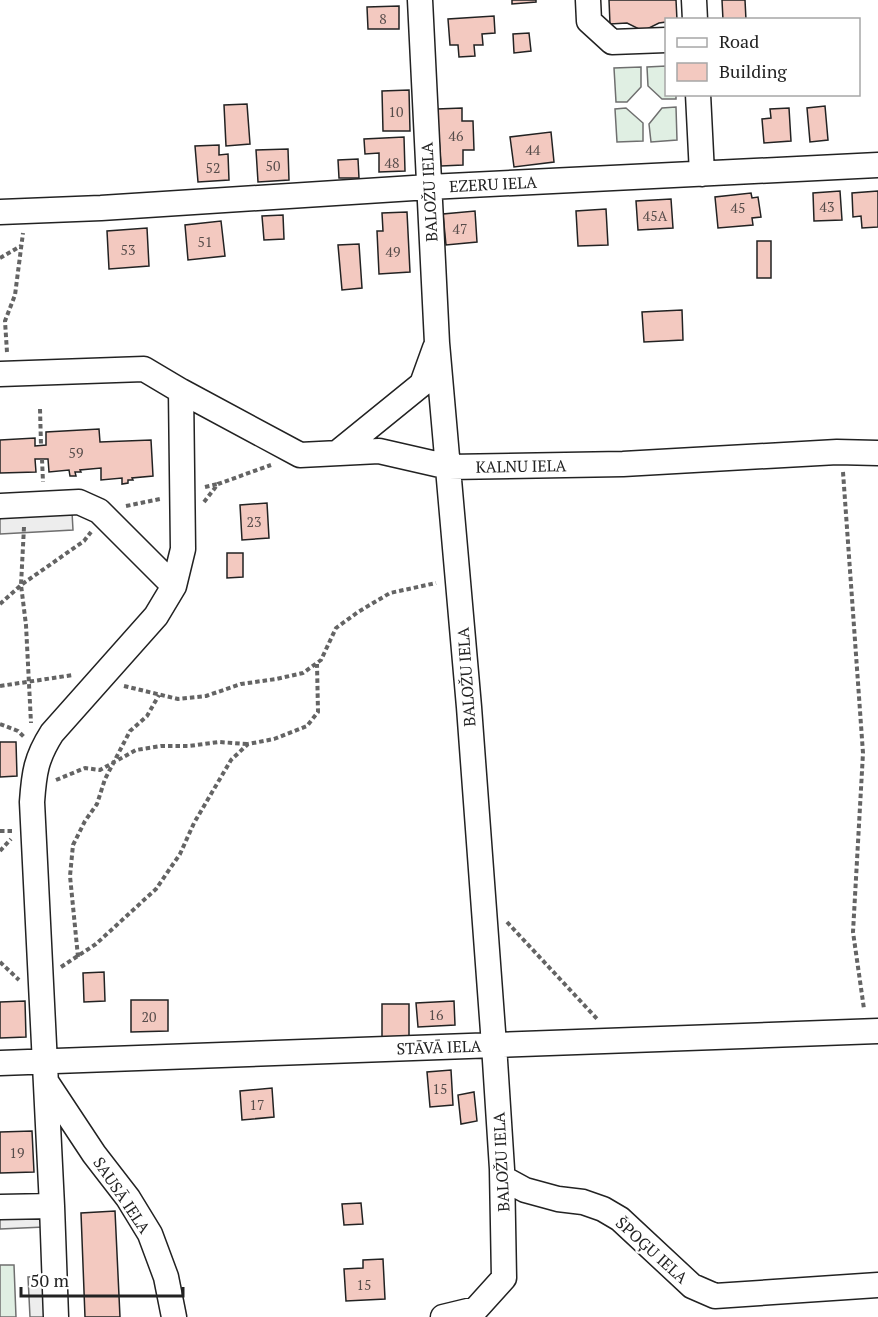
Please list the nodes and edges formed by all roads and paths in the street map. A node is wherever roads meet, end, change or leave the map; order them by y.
1 (420, 0) edge
2 (588, 0) edge
3 (694, 0) edge
4 (694, 18) edge
5 (665, 40) edge
6 (698, 96) edge
7 (878, 165) edge
8 (702, 174) junction
9 (429, 187) junction
10 (0, 212) edge
11 (25, 212) junction
12 (22, 246) junction
13 (0, 258) edge
14 (437, 343) junction
15 (4, 374) edge
16 (181, 391) junction
17 (40, 409) dead end
18 (41, 445) dead end
19 (837, 452) junction
20 (337, 453) junction
21 (878, 453) edge
22 (300, 455) junction
23 (448, 467) junction
24 (204, 503) dead end
25 (24, 504) junction
26 (0, 506) edge
27 (91, 532) dead end
28 (458, 572) junction
29 (21, 585) junction
30 (174, 586) junction
31 (0, 604) edge
32 (317, 663) junction
33 (84, 674) dead end
34 (28, 682) junction
35 (118, 685) dead end
36 (0, 686) edge
37 (159, 695) junction
38 (0, 724) edge
39 (18, 731) dead end
40 (32, 734) dead end
41 (248, 744) junction
42 (116, 761) junction
43 (33, 782) junction
44 (482, 895) junction
45 (78, 957) junction
46 (40, 977) junction
47 (872, 1031) edge
48 (612, 1040) junction
49 (494, 1045) junction
50 (0, 1063) edge
51 (46, 1072) junction
52 (502, 1178) junction
53 (52, 1206) junction
54 (0, 1207) edge
55 (878, 1285) edge
56 (56, 1317) edge
57 (174, 1317) edge
58 (443, 1317) edge

1 - 9 street, BALOŽU IELA
2 - 5 street
3 - 4 street
6 - 8 street
7 - 8 street, EZERU IELA
8 - 9 street, EZERU IELA
9 - 11 street, EZERU IELA
9 - 14 street, BALOŽU IELA
10 - 11 street, EZERU IELA
11 - 12 path
12 - 13 path
12 - 15 path
14 - 20 street
14 - 23 street, BALOŽU IELA
15 - 16 street
16 - 22 street
16 - 30 street
17 - 18 path
19 - 21 street, KALNU IELA
19 - 23 street, KALNU IELA
19 - 47 path
20 - 22 street, KALNU IELA
20 - 23 street, KALNU IELA
22 - 24 path
23 - 28 street, BALOŽU IELA
25 - 26 street
25 - 29 path
25 - 30 street
27 - 29 path
28 - 32 path
28 - 44 street, BALOŽU IELA
29 - 31 path
29 - 34 path
30 - 43 street
32 - 37 path
32 - 41 path
33 - 34 path
34 - 36 path
34 - 40 path
35 - 37 path
37 - 42 path
38 - 39 path
41 - 42 path
41 - 45 path
42 - 43 path
42 - 45 path
43 - 46 street
44 - 48 path
44 - 49 street, BALOŽU IELA
45 - 46 path
46 - 51 street
47 - 48 street, STĀVĀ IELA
48 - 49 street, STĀVĀ IELA
49 - 51 street, STĀVĀ IELA
49 - 52 street, BALOŽU IELA
50 - 51 street, STĀVĀ IELA
51 - 53 street
51 - 57 street, SAUSĀ IELA
52 - 55 street, ŠPOĢU IELA
52 - 58 street, BALOŽU IELA
53 - 54 street
53 - 56 street

